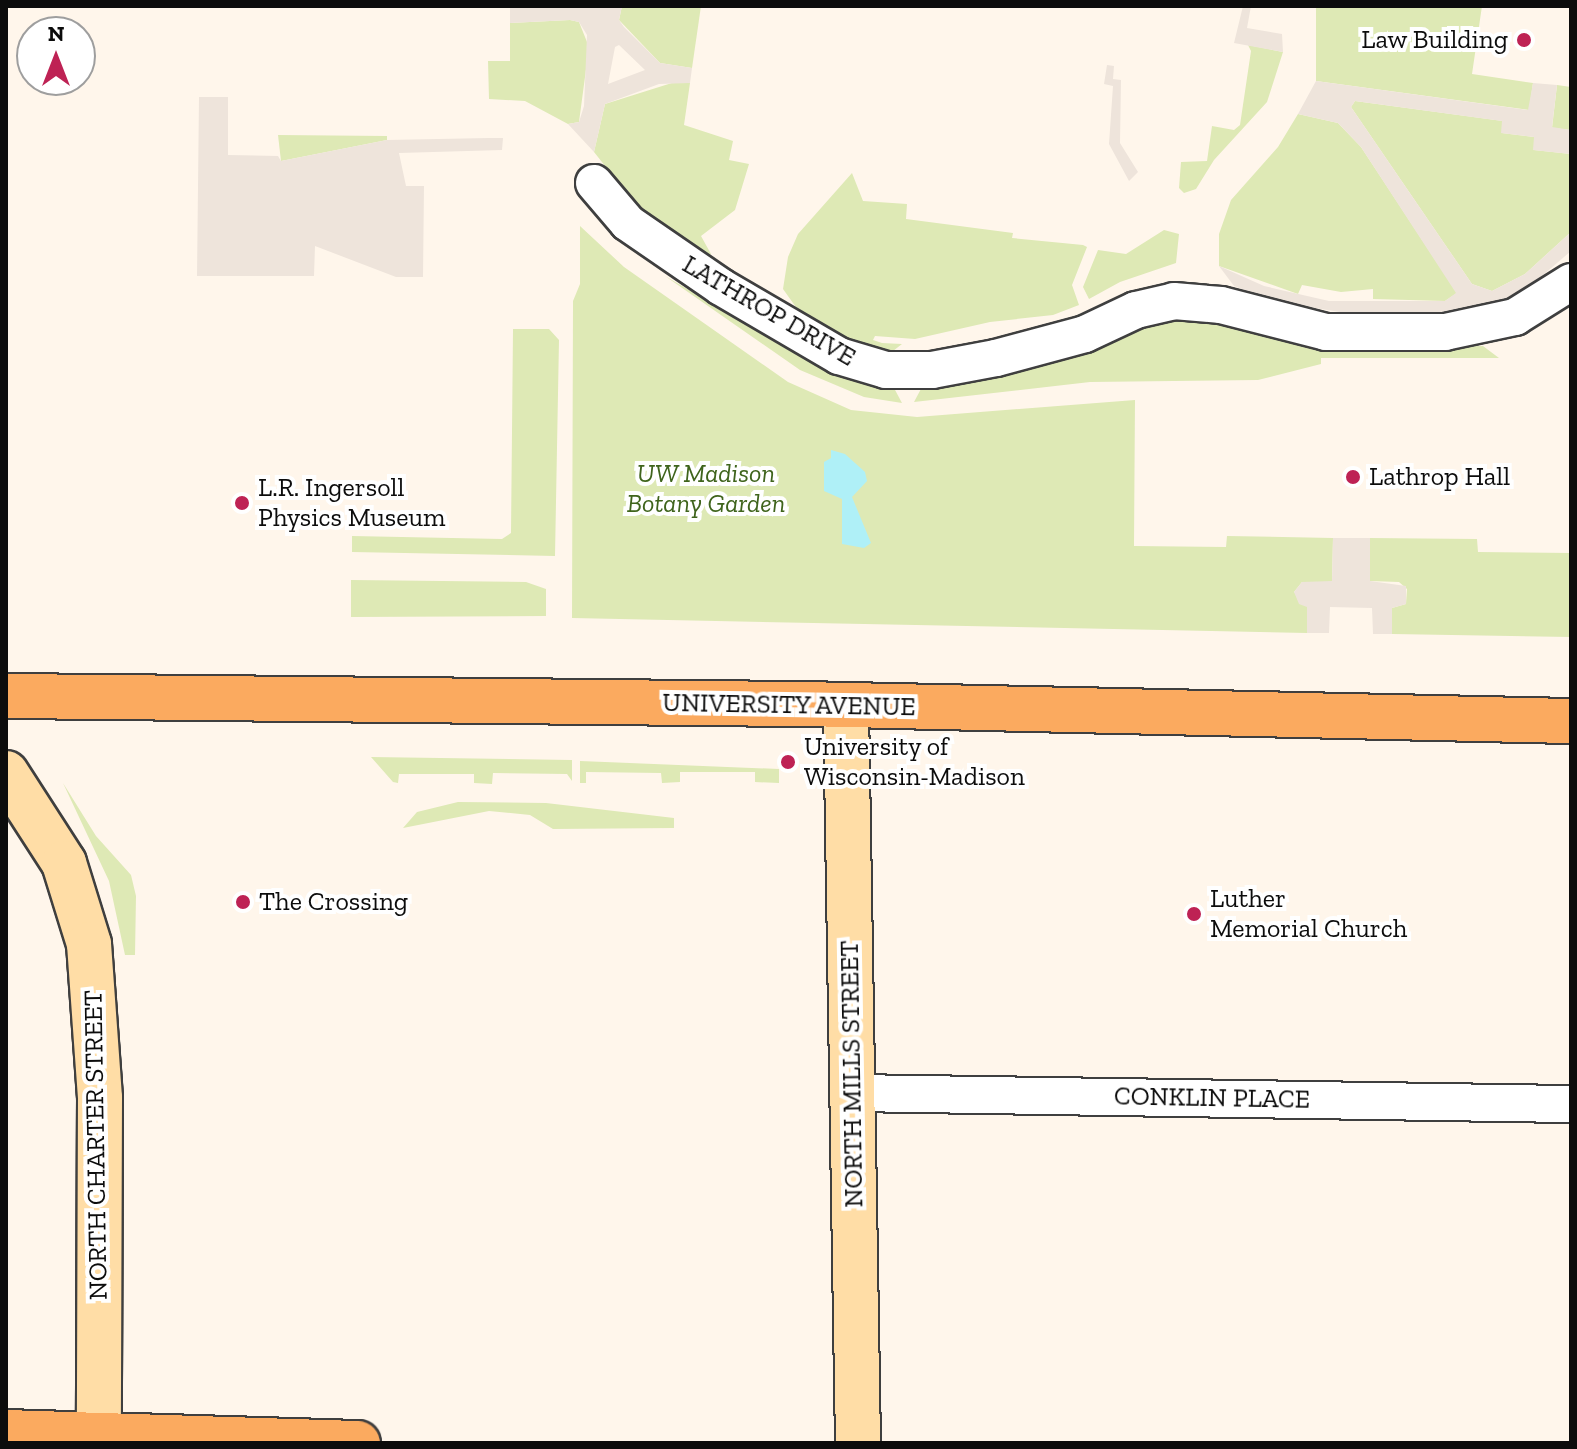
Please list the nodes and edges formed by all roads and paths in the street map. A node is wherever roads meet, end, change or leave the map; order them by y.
1 (594, 183) dead end
2 (1571, 282) edge
3 (6, 696) edge
4 (846, 705) junction
5 (1571, 721) edge
6 (6, 773) edge
7 (852, 1093) junction
8 (1571, 1104) edge
9 (6, 1432) edge
10 (99, 1439) edge
11 (358, 1443) edge
12 (858, 1443) edge

1 - 2 street, LATHROP DRIVE
3 - 4 main road, UNIVERSITY AVENUE
4 - 5 main road, UNIVERSITY AVENUE
4 - 7 street, NORTH MILLS STREET
6 - 10 street, NORTH CHARTER STREET
7 - 8 street, CONKLIN PLACE
7 - 12 street, NORTH MILLS STREET
9 - 10 main road
10 - 11 main road

